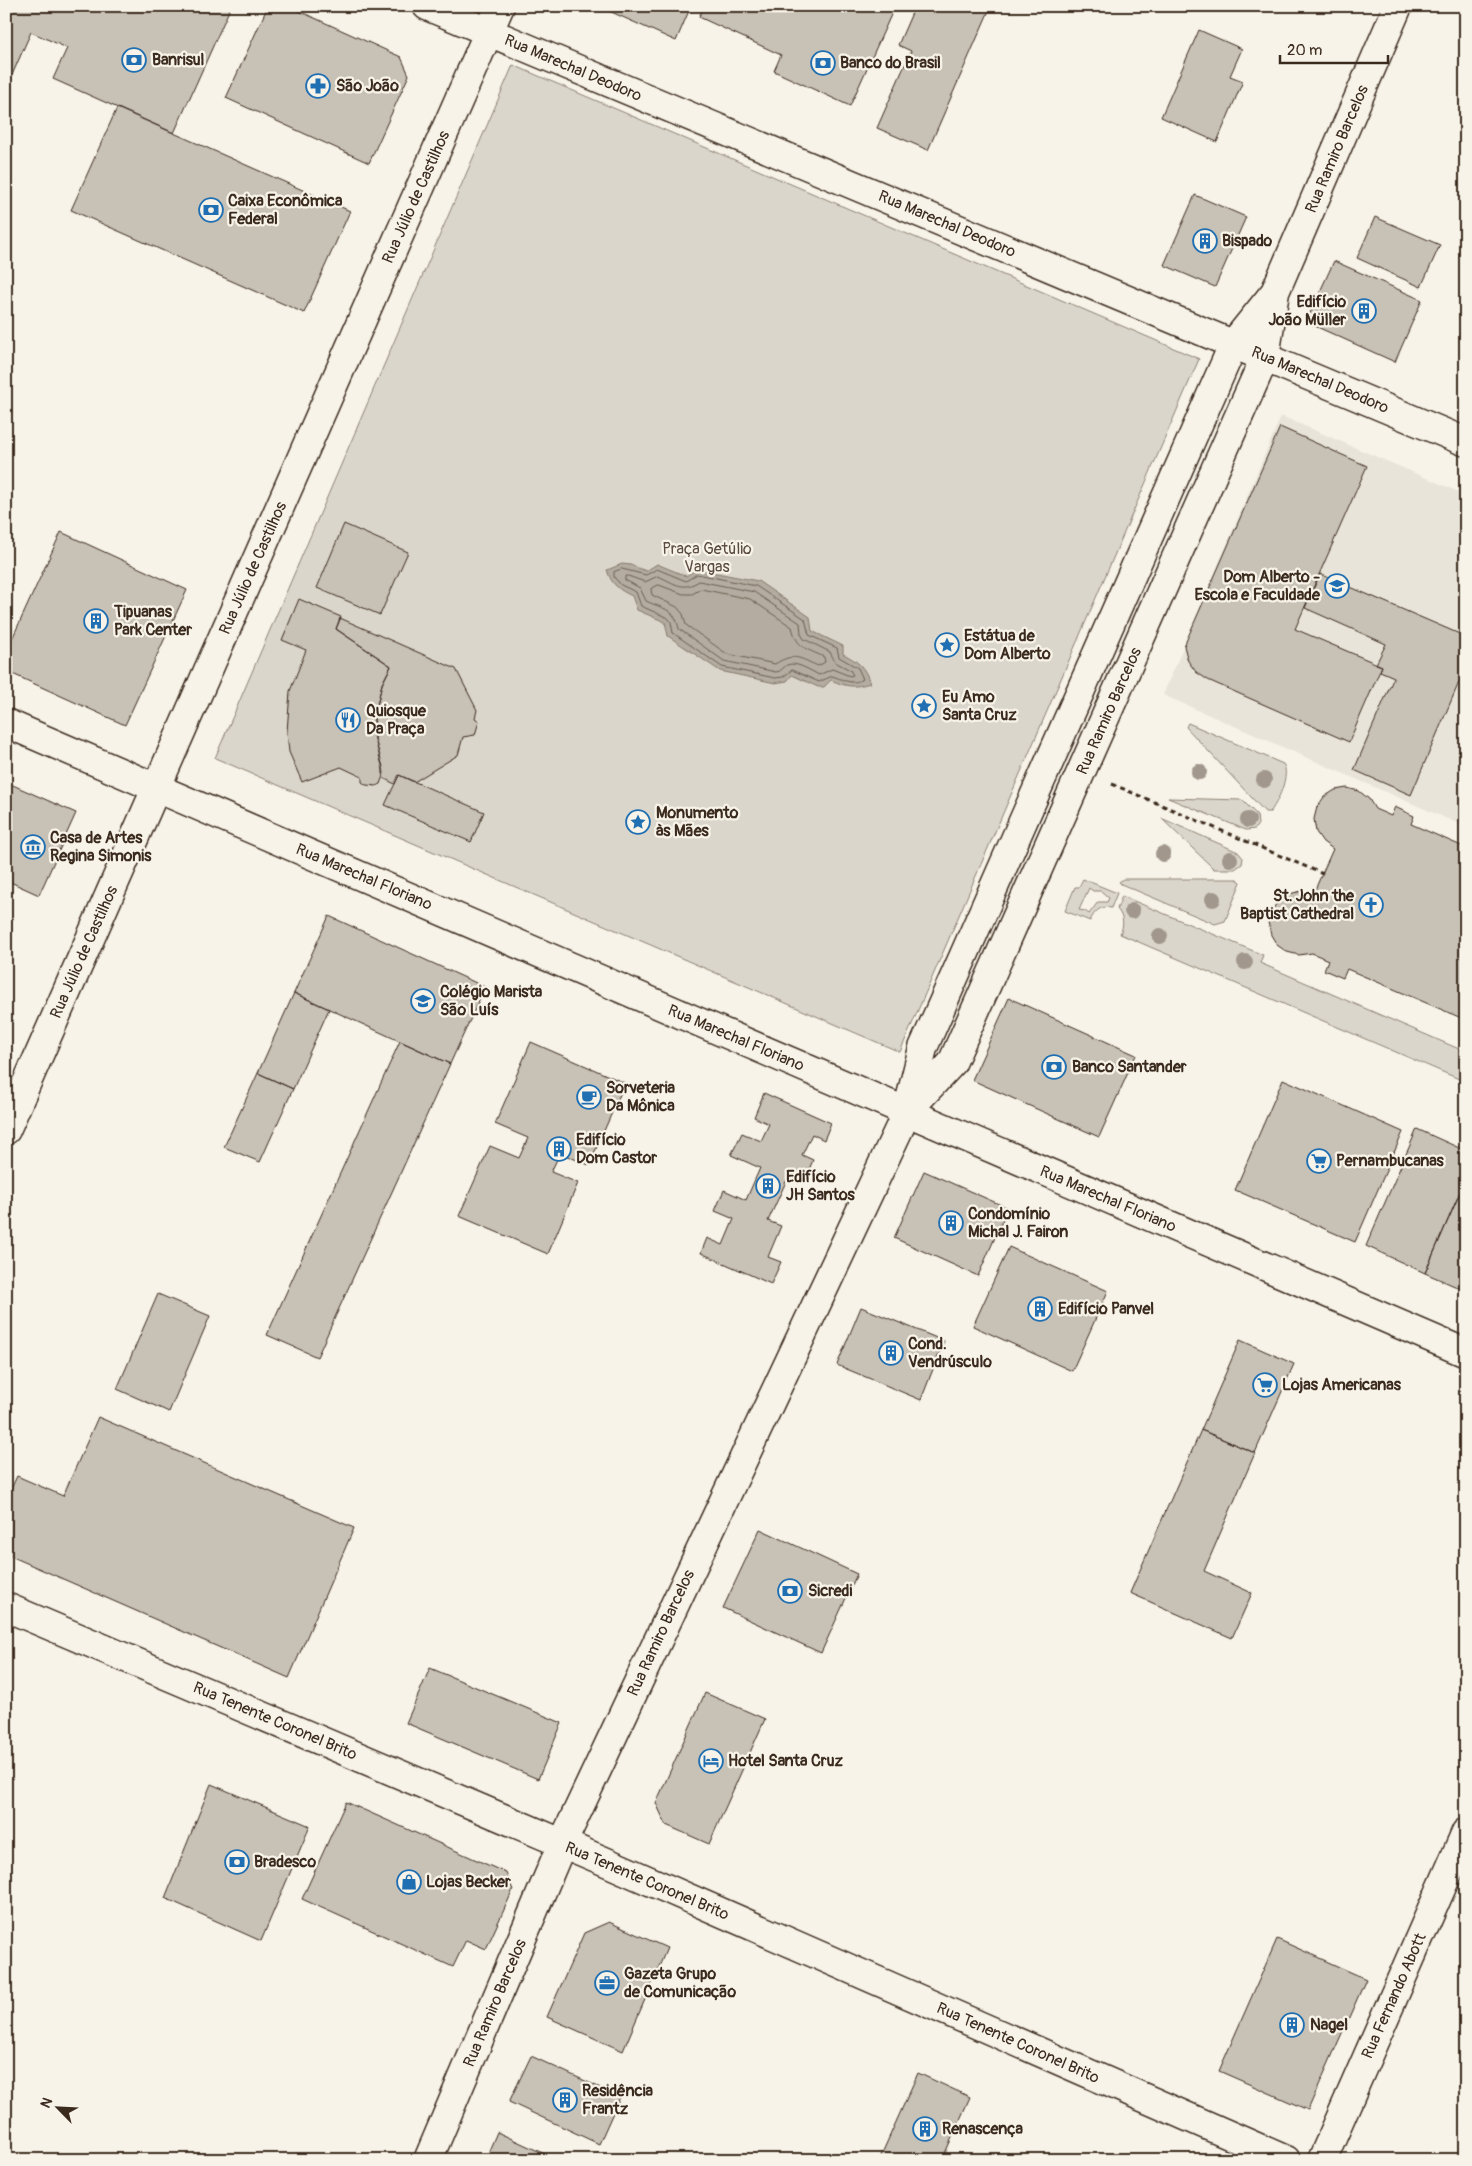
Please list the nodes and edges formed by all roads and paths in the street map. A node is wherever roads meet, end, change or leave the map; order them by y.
1 (427, 6) edge
2 (500, 6) edge
3 (1398, 6) edge
4 (488, 33) junction
5 (1275, 292) junction
6 (1234, 344) junction
7 (1265, 357) junction
8 (1466, 442) edge
9 (6, 723) edge
10 (1082, 771) junction
11 (157, 787) junction
12 (1323, 874) dead end
13 (907, 1112) junction
14 (6, 1130) edge
15 (1466, 1353) edge
16 (6, 1607) edge
17 (1466, 1832) edge
18 (562, 1844) junction
19 (428, 2160) edge
20 (1286, 2160) edge
21 (1322, 2160) edge

1 - 4 street, Rua Marechal Deodoro
2 - 4 street, Rua Júlio de Castilhos
3 - 5 street, Rua Ramiro Barcelos
4 - 6 street, Rua Marechal Deodoro
4 - 11 street, Rua Júlio de Castilhos
5 - 6 street, Rua Ramiro Barcelos
5 - 7 street, Rua Ramiro Barcelos
6 - 7 street, Rua Marechal Deodoro
6 - 13 street, Rua Ramiro Barcelos
7 - 8 street, Rua Marechal Deodoro
7 - 10 street, Rua Ramiro Barcelos
9 - 11 street, Rua Marechal Floriano
10 - 12 path
10 - 13 street, Rua Ramiro Barcelos
11 - 13 street, Rua Marechal Floriano
11 - 14 street, Rua Júlio de Castilhos
13 - 15 street, Rua Marechal Floriano
13 - 18 street, Rua Ramiro Barcelos
16 - 18 street, Rua Tenente Coronel Brito
17 - 21 street, Rua Fernando Abott
18 - 19 street, Rua Ramiro Barcelos
18 - 20 street, Rua Tenente Coronel Brito

